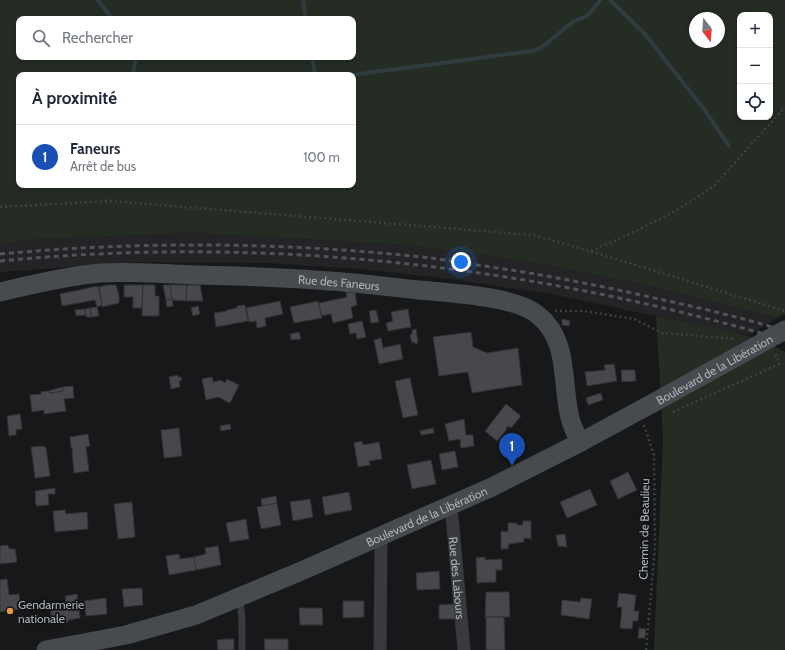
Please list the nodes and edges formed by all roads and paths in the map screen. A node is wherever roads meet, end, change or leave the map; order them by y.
1 (785, 107) edge
2 (0, 207) edge
3 (590, 251) junction
4 (0, 292) edge
5 (785, 311) edge
6 (539, 316) junction
7 (785, 330) edge
8 (737, 339) dead end
9 (771, 353) dead end
10 (646, 406) junction
11 (668, 414) dead end
12 (581, 442) junction
13 (448, 507) junction
14 (379, 536) junction
15 (239, 597) junction
16 (46, 650) edge
17 (242, 650) edge
18 (380, 650) edge
19 (464, 650) edge
20 (646, 650) edge

1 - 3 path
2 - 3 path
3 - 5 path
4 - 6 street, Rue des Faneurs
6 - 8 path
6 - 12 street, Rue des Faneurs
7 - 10 street, Boulevard de la Libération, bridge
9 - 11 path
10 - 12 street, Boulevard de la Libération
10 - 20 path, Chemin de Beaulieu
12 - 13 street, Boulevard de la Libération
13 - 14 street, Boulevard de la Libération
13 - 19 street, Rue des Labours
14 - 15 street, Boulevard de la Libération
14 - 18 street
15 - 16 street, Boulevard de la Libération
15 - 17 lane

